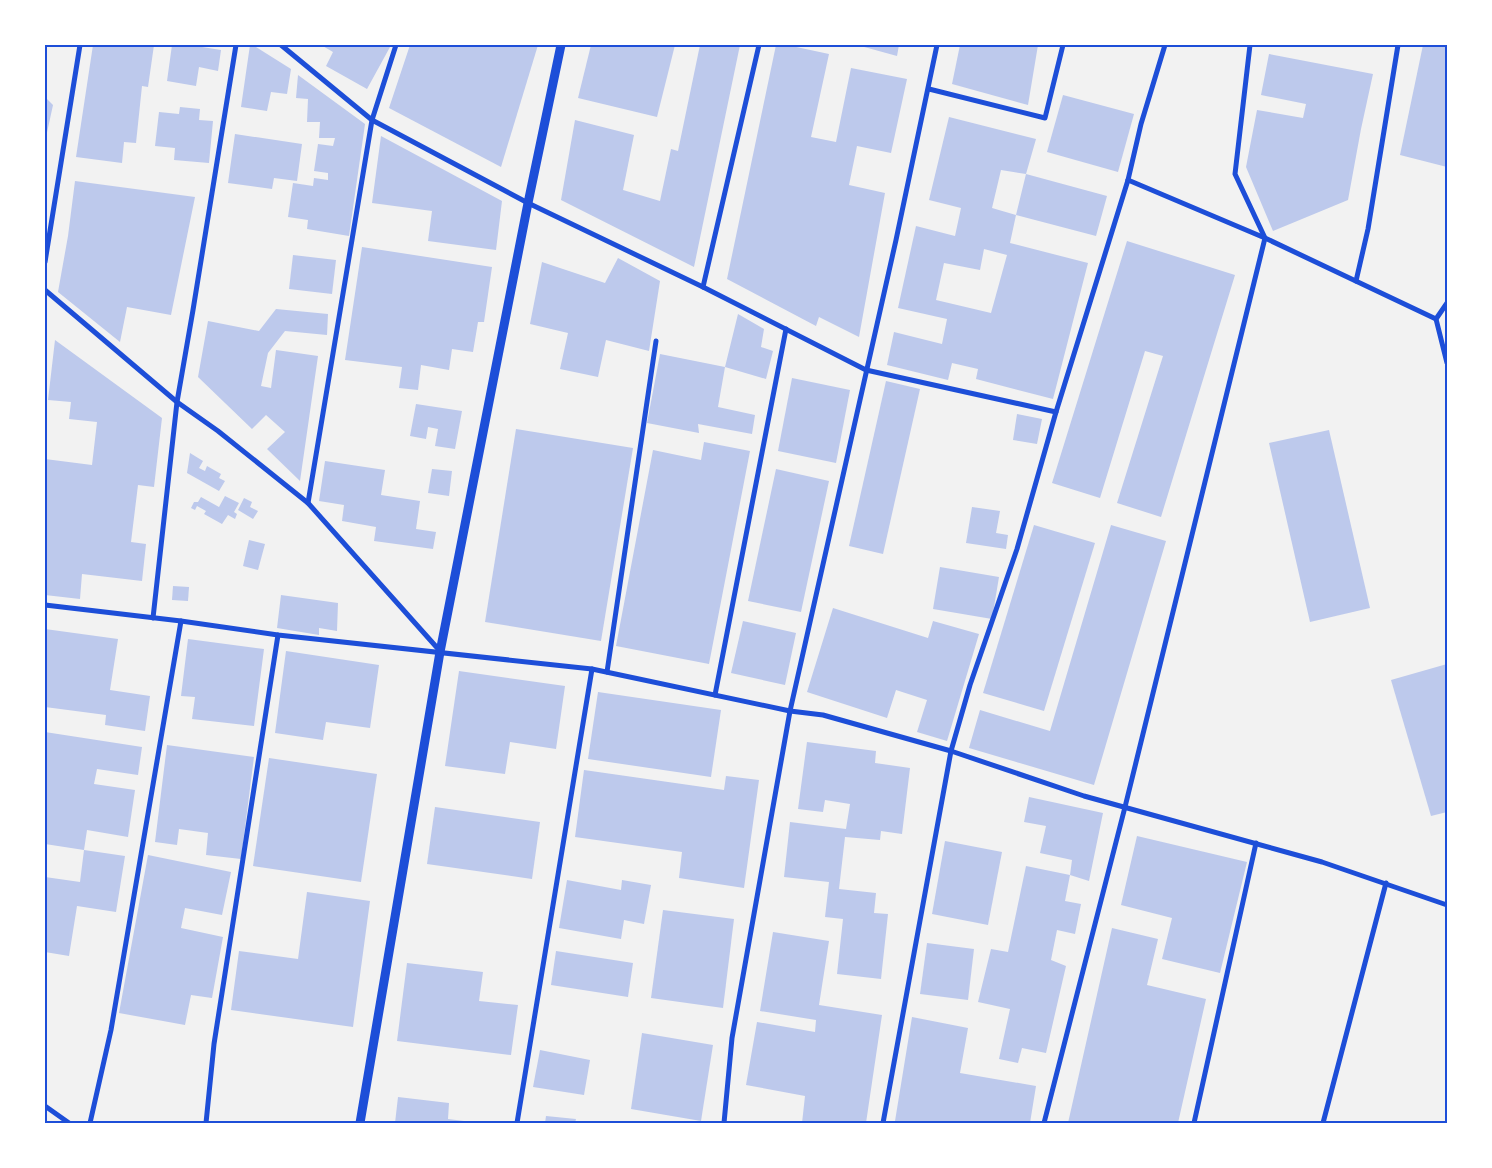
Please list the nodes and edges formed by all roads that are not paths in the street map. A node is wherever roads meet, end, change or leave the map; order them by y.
1 (80, 45) edge
2 (236, 45) edge
3 (281, 45) edge
4 (396, 45) edge
5 (561, 45) edge
6 (759, 45) edge
7 (937, 45) edge
8 (1063, 45) edge
9 (1165, 45) edge
10 (1250, 45) edge
11 (1398, 45) edge
12 (929, 89) junction
13 (372, 120) junction
14 (1128, 180) junction
15 (528, 203) junction
16 (1265, 238) junction
17 (45, 262) edge
18 (1356, 281) junction
19 (703, 287) junction
20 (45, 290) edge
21 (1447, 303) edge
22 (1436, 320) junction
23 (786, 329) junction
24 (656, 341) dead end
25 (1447, 364) edge
26 (866, 370) junction
27 (177, 402) junction
28 (1056, 412) junction
29 (308, 503) junction
30 (45, 605) edge
31 (153, 618) junction
32 (181, 621) junction
33 (278, 635) junction
34 (440, 652) junction
35 (592, 668) junction
36 (607, 672) junction
37 (715, 695) junction
38 (790, 711) junction
39 (951, 751) junction
40 (1126, 807) junction
41 (1256, 843) junction
42 (1386, 884) junction
43 (1447, 905) edge
44 (45, 1106) edge
45 (69, 1123) edge
46 (90, 1123) edge
47 (206, 1123) edge
48 (360, 1123) edge
49 (517, 1123) edge
50 (724, 1123) edge
51 (884, 1123) edge
52 (1044, 1123) edge
53 (1194, 1123) edge
54 (1323, 1123) edge

1 - 17 street
2 - 27 street
3 - 13 street
4 - 13 street
5 - 15 street
6 - 19 street
7 - 12 street
8 - 12 street
9 - 14 street
10 - 16 street
11 - 18 street
12 - 26 street
13 - 15 street
13 - 29 street
14 - 16 street
14 - 28 street
15 - 19 street
15 - 34 street
16 - 18 street
16 - 40 street
18 - 22 street
19 - 23 street
20 - 27 street
21 - 22 street
22 - 25 street
23 - 26 street
23 - 37 street
24 - 36 street
26 - 28 street
26 - 38 street
27 - 29 street
27 - 31 street
28 - 39 street
29 - 34 street
30 - 31 street
31 - 32 street
32 - 33 street
32 - 46 street
33 - 34 street
33 - 47 street
34 - 35 street
34 - 48 street
35 - 36 street
35 - 49 street
36 - 37 street
37 - 38 street
38 - 39 street
38 - 50 street
39 - 40 street
39 - 51 street
40 - 41 street
40 - 52 street
41 - 42 street
41 - 53 street
42 - 43 street
42 - 54 street
44 - 45 street

